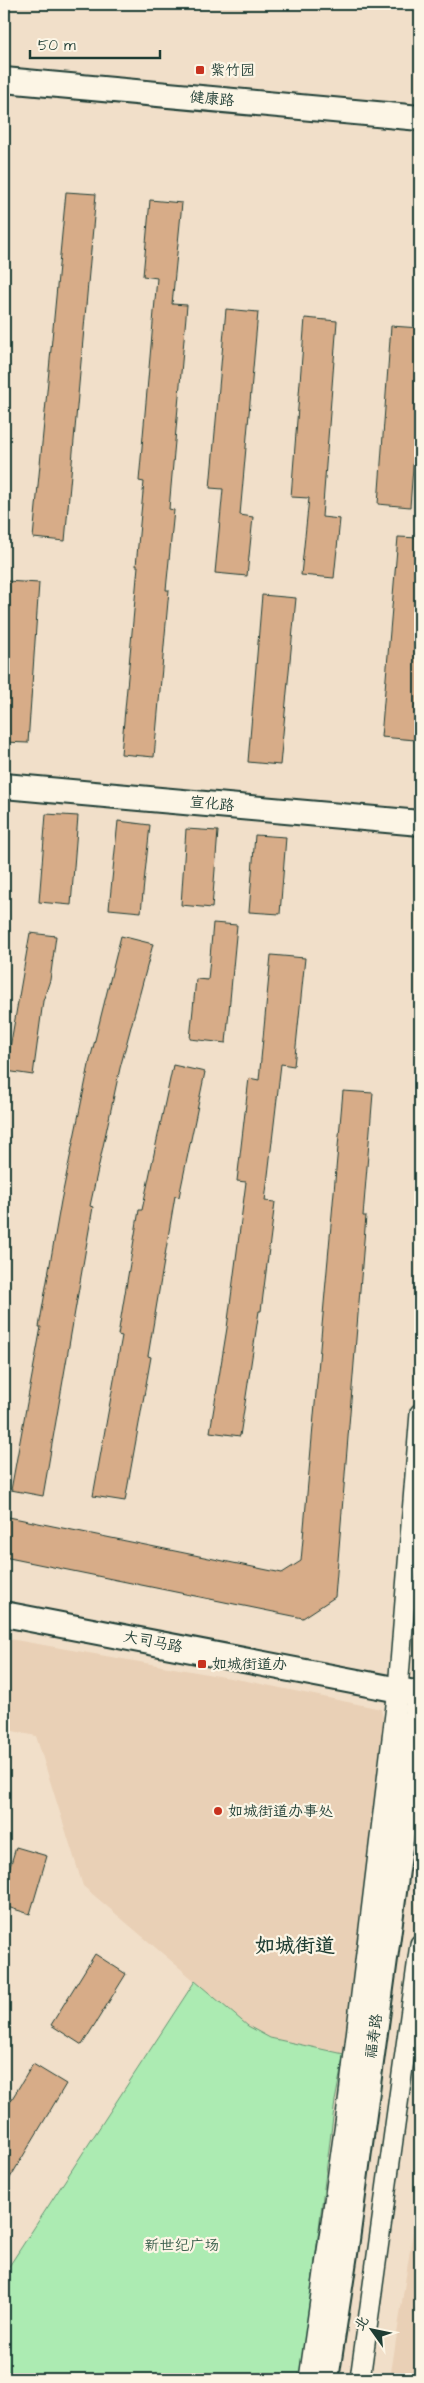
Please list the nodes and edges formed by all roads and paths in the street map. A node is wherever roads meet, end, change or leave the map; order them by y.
1 (4, 80) edge
2 (420, 118) edge
3 (4, 786) edge
4 (420, 823) edge
5 (420, 1413) edge
6 (4, 1614) edge
7 (415, 1692) edge
8 (420, 1796) edge
9 (420, 1944) edge
10 (325, 2379) edge
11 (360, 2379) edge

1 - 2 street, 健康路
3 - 4 street, 宣化路
5 - 7 street
6 - 7 street, 大司马路
7 - 10 main road, 福寿路
8 - 10 main road, 福寿路
9 - 11 street

